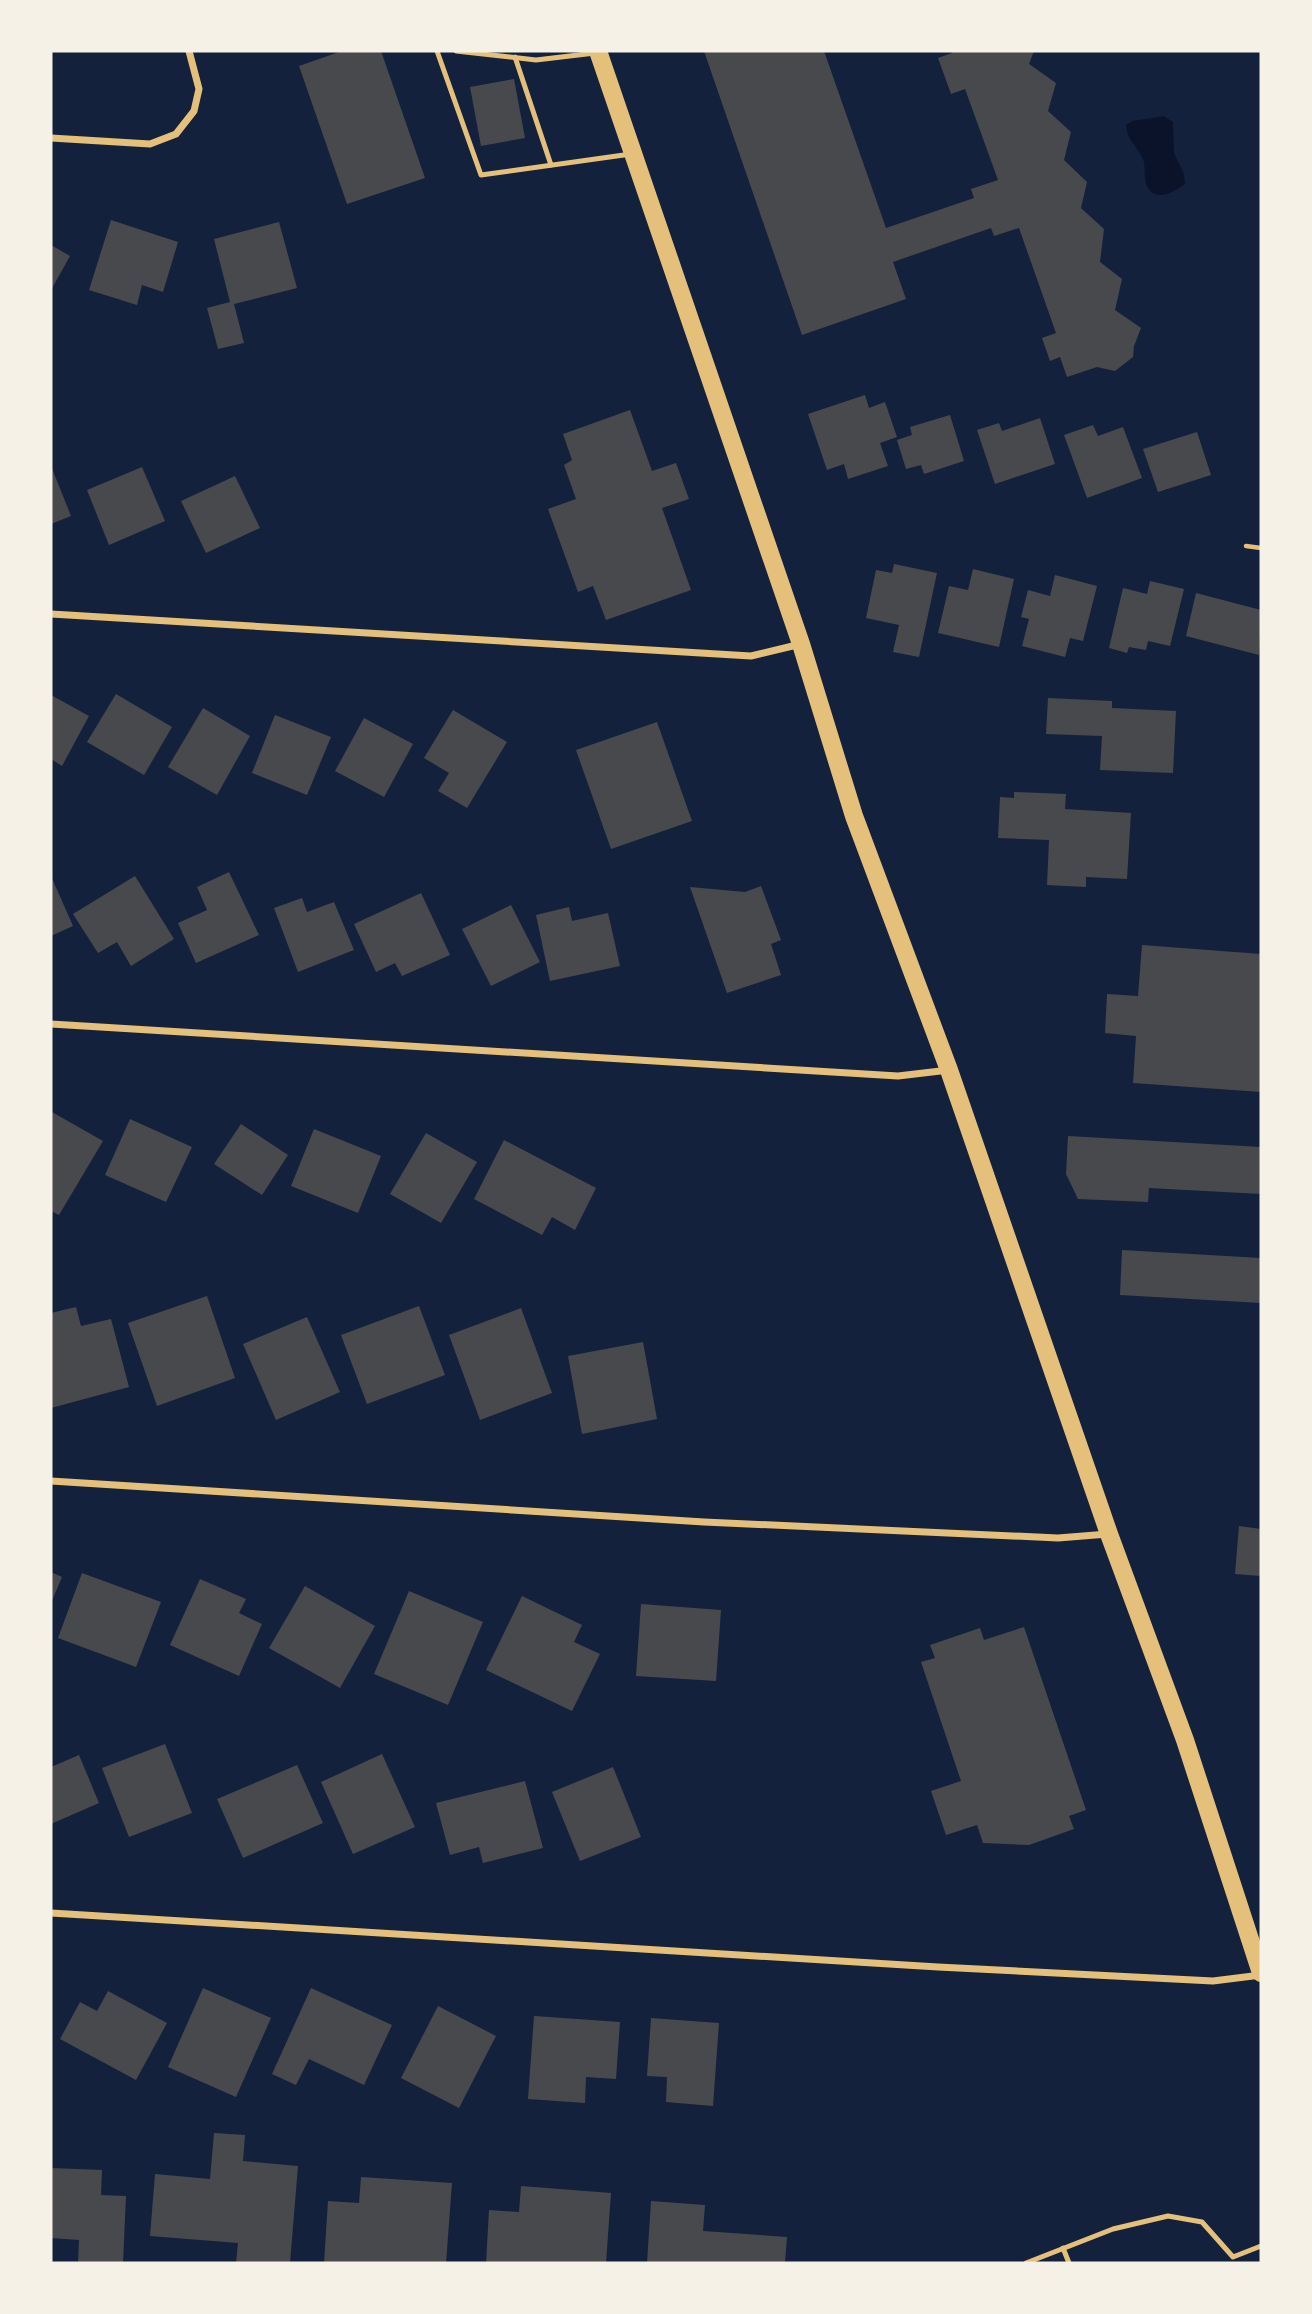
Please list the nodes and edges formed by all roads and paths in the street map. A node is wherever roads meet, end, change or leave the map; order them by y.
1 (189, 51) edge
2 (437, 51) edge
3 (456, 51) edge
4 (598, 52) edge
5 (515, 57) junction
6 (51, 138) edge
7 (633, 153) junction
8 (551, 165) junction
9 (1246, 546) dead end
10 (1261, 548) edge
11 (51, 614) edge
12 (801, 644) junction
13 (51, 1024) edge
14 (949, 1070) junction
15 (51, 1481) edge
16 (1109, 1534) junction
17 (51, 1913) edge
18 (1261, 1974) edge
19 (1261, 2246) edge
20 (1063, 2248) junction
21 (1234, 2260) edge
22 (1026, 2263) edge
23 (1069, 2263) edge

1 - 6 street
2 - 8 lane
3 - 5 lane
4 - 5 lane
4 - 7 main road
5 - 8 lane
7 - 8 lane
7 - 12 main road
9 - 10 path
11 - 12 street
12 - 14 main road
13 - 14 street
14 - 16 main road
15 - 16 street
16 - 18 main road
17 - 18 street
19 - 21 lane
20 - 21 lane
20 - 22 lane
20 - 23 lane

